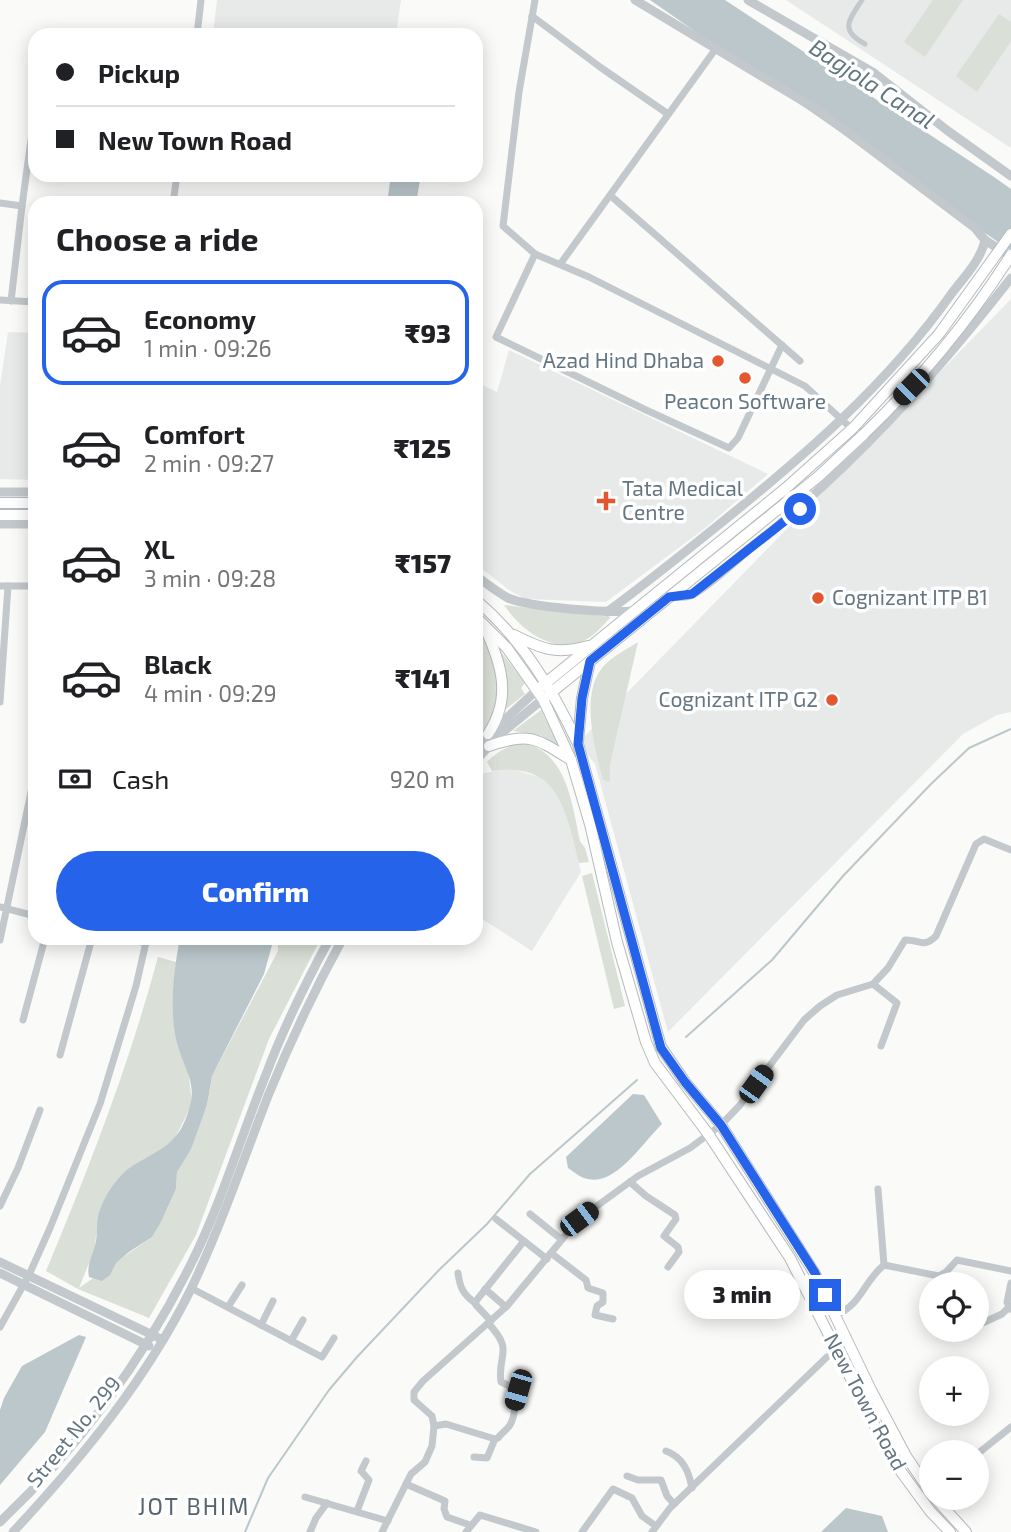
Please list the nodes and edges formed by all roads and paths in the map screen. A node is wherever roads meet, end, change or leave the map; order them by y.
1 (201, 0) edge
2 (535, 0) edge
3 (635, 0) edge
4 (748, 0) edge
5 (862, 0) edge
6 (532, 16) junction
7 (198, 28) edge
8 (865, 44) dead end
9 (717, 47) junction
10 (668, 114) junction
11 (28, 162) edge
12 (1011, 176) edge
13 (611, 196) junction
14 (0, 203) edge
15 (22, 206) junction
16 (1011, 234) edge
17 (985, 240) junction
18 (535, 254) junction
19 (1011, 256) edge
20 (561, 264) junction
21 (1011, 278) edge
22 (0, 300) edge
23 (10, 301) junction
24 (28, 302) edge
25 (782, 345) junction
26 (800, 361) dead end
27 (771, 368) junction
28 (842, 419) junction
29 (857, 430) junction
30 (0, 492) edge
31 (28, 492) edge
32 (0, 503) edge
33 (28, 503) edge
34 (0, 515) edge
35 (28, 515) edge
36 (0, 524) edge
37 (28, 524) edge
38 (483, 581) edge
39 (4, 586) edge
40 (28, 586) edge
41 (669, 597) junction
42 (483, 607) edge
43 (637, 610) junction
44 (607, 612) junction
45 (483, 623) edge
46 (483, 627) edge
47 (511, 634) junction
48 (593, 644) junction
49 (590, 661) junction
50 (544, 691) junction
51 (0, 702) edge
52 (488, 734) junction
53 (483, 739) edge
54 (578, 744) junction
55 (489, 746) junction
56 (483, 752) edge
57 (571, 760) junction
58 (28, 803) edge
59 (1011, 850) edge
60 (4, 908) edge
61 (28, 914) edge
62 (0, 940) edge
63 (43, 945) edge
64 (90, 945) edge
65 (146, 945) edge
66 (328, 945) edge
67 (340, 945) edge
68 (873, 984) junction
69 (23, 1020) dead end
70 (881, 1046) dead end
71 (60, 1055) dead end
72 (40, 1110) dead end
73 (721, 1125) junction
74 (709, 1135) junction
75 (630, 1182) junction
76 (877, 1189) dead end
77 (0, 1206) edge
78 (530, 1214) dead end
79 (496, 1219) dead end
80 (561, 1239) junction
81 (524, 1241) junction
82 (549, 1256) junction
83 (0, 1262) edge
84 (884, 1265) junction
85 (668, 1267) dead end
86 (1011, 1270) edge
87 (0, 1273) edge
88 (458, 1273) dead end
89 (29, 1275) junction
90 (1011, 1283) edge
91 (23, 1284) junction
92 (242, 1285) dead end
93 (191, 1288) junction
94 (485, 1289) junction
95 (273, 1301) dead end
96 (475, 1303) junction
97 (228, 1307) junction
98 (506, 1307) junction
99 (1010, 1309) edge
100 (835, 1316) junction
101 (613, 1319) dead end
102 (303, 1320) dead end
103 (989, 1320) edge
104 (489, 1322) junction
105 (261, 1325) junction
106 (0, 1326) edge
107 (152, 1334) junction
108 (334, 1338) dead end
109 (163, 1340) junction
110 (291, 1341) junction
111 (146, 1344) junction
112 (157, 1350) junction
113 (827, 1357) dead end
114 (434, 1426) junction
115 (1011, 1427) edge
116 (495, 1439) junction
117 (989, 1445) edge
118 (666, 1451) dead end
119 (474, 1457) dead end
120 (366, 1461) dead end
121 (919, 1474) edge
122 (627, 1476) dead end
123 (406, 1484) junction
124 (692, 1488) junction
125 (305, 1497) dead end
126 (327, 1503) junction
127 (674, 1504) junction
128 (947, 1510) edge
129 (356, 1511) junction
130 (388, 1521) junction
131 (0, 1522) edge
132 (468, 1529) edge
133 (654, 1529) edge
134 (13, 1532) edge
135 (310, 1532) edge
136 (382, 1532) edge
137 (536, 1532) edge
138 (583, 1532) edge
139 (950, 1532) edge
140 (966, 1532) edge

1 - 7 street
2 - 6 street
3 - 9 street
4 - 12 street
5 - 8 street
6 - 10 street
6 - 18 street
9 - 10 street
9 - 17 street
10 - 13 street
11 - 15 street
13 - 20 street
13 - 25 street
14 - 15 street
15 - 23 street
16 - 29 main road, bridge
17 - 19 street
17 - 28 street
18 - 20 street
18 - 27 street
19 - 29 main road, bridge
20 - 27 street
21 - 41 street
22 - 23 street
23 - 24 street
25 - 26 street
25 - 27 street
27 - 28 street
28 - 29 street
28 - 44 street
29 - 41 main road
29 - 43 main road
30 - 31 street
32 - 33 main road
34 - 35 main road
36 - 37 street
38 - 44 street
39 - 40 street
39 - 51 street
41 - 49 main road
42 - 47 main road, New Town Road
43 - 44 street
43 - 48 main road
45 - 50 main road
46 - 52 main road
47 - 48 main road
47 - 50 main road, New Town Road
48 - 50 main road
49 - 50 main road
49 - 54 main road
50 - 52 street
50 - 54 main road, New Town Road
50 - 55 street
50 - 57 main road, New Town Road
52 - 53 street
54 - 73 main road, New Town Road
55 - 56 street
55 - 57 main road
57 - 74 main road, New Town Road
58 - 60 street
59 - 68 street
60 - 61 street
60 - 62 street
63 - 69 street
64 - 71 street
65 - 89 street
66 - 107 street
67 - 93 street, Street No. 299
68 - 70 street
68 - 73 street
72 - 77 street
73 - 74 street
73 - 100 main road, New Town Road
74 - 75 street
74 - 139 main road, New Town Road
75 - 80 street
75 - 85 street
76 - 84 street
78 - 80 street
79 - 81 street
80 - 82 street
81 - 82 street
81 - 94 street
82 - 98 street
82 - 101 street
83 - 89 street
84 - 86 street
84 - 100 street
87 - 91 street
88 - 96 street
89 - 91 street
89 - 107 street
90 - 99 street
91 - 106 street
91 - 111 street
92 - 97 street
93 - 97 street
93 - 109 street, Street No. 299
94 - 96 street
94 - 98 street
95 - 105 street
96 - 104 street
97 - 105 street
98 - 104 street
99 - 103 street
100 - 121 main road, New Town Road
102 - 110 street
104 - 114 street
104 - 116 street
105 - 110 street
107 - 109 street
107 - 111 street
108 - 110 street
109 - 112 street, Street No. 299
111 - 112 street
111 - 131 street
112 - 134 street, Street No. 299
113 - 124 street
114 - 116 street
114 - 123 street
115 - 117 street
116 - 119 street
118 - 124 street
120 - 129 street
122 - 127 street
123 - 130 street
123 - 132 street
124 - 127 street
125 - 126 street
126 - 129 street
126 - 135 street
127 - 133 street
128 - 140 main road, New Town Road
129 - 130 street
130 - 136 street
132 - 137 street
133 - 138 street

